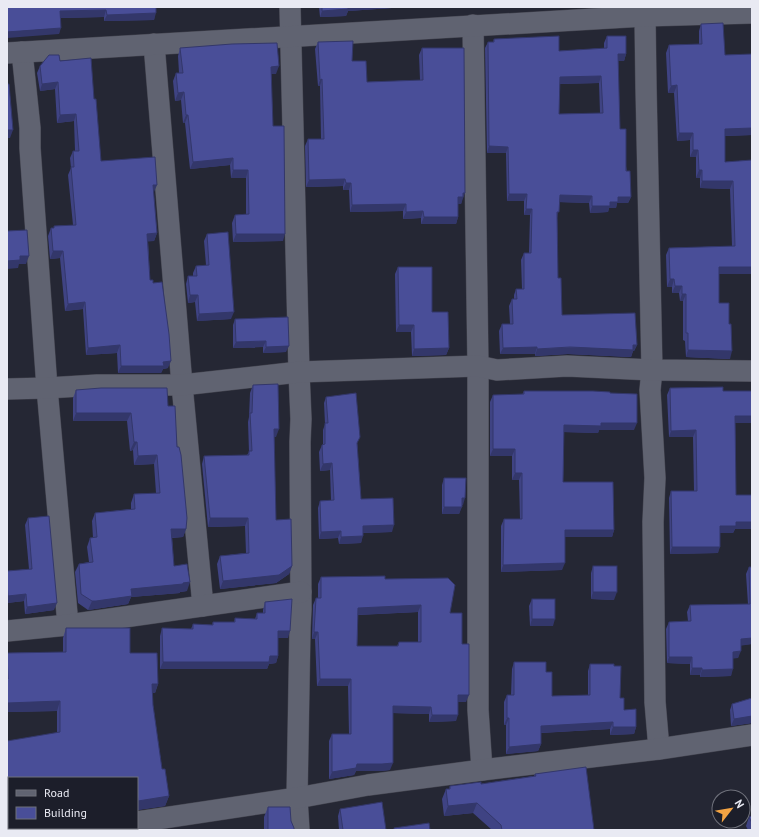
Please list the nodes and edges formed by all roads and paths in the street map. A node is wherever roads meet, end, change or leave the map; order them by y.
1 (290, 7) edge
2 (752, 13) edge
3 (645, 16) junction
4 (474, 25) junction
5 (291, 36) junction
6 (154, 44) junction
7 (14, 52) edge
8 (478, 366) junction
9 (652, 370) junction
10 (752, 371) edge
11 (299, 372) junction
12 (182, 385) junction
13 (47, 388) junction
14 (7, 389) edge
15 (301, 592) junction
16 (202, 606) junction
17 (68, 625) junction
18 (7, 631) edge
19 (752, 735) edge
20 (659, 749) junction
21 (482, 770) junction
22 (297, 798) junction
23 (138, 822) edge
24 (299, 830) edge

1 - 5 street
2 - 3 street
3 - 4 street
3 - 9 street
4 - 5 street
4 - 8 street
5 - 6 street
5 - 11 street
6 - 7 street
6 - 12 street
7 - 13 street
8 - 9 street
8 - 11 street
8 - 21 street
9 - 10 street
9 - 20 street
11 - 12 street
11 - 15 street
12 - 13 street
12 - 16 street
13 - 14 street
13 - 17 street
15 - 16 street
15 - 22 street
16 - 17 street
17 - 18 street
19 - 20 street
20 - 21 street
21 - 22 street
22 - 23 street
22 - 24 street

